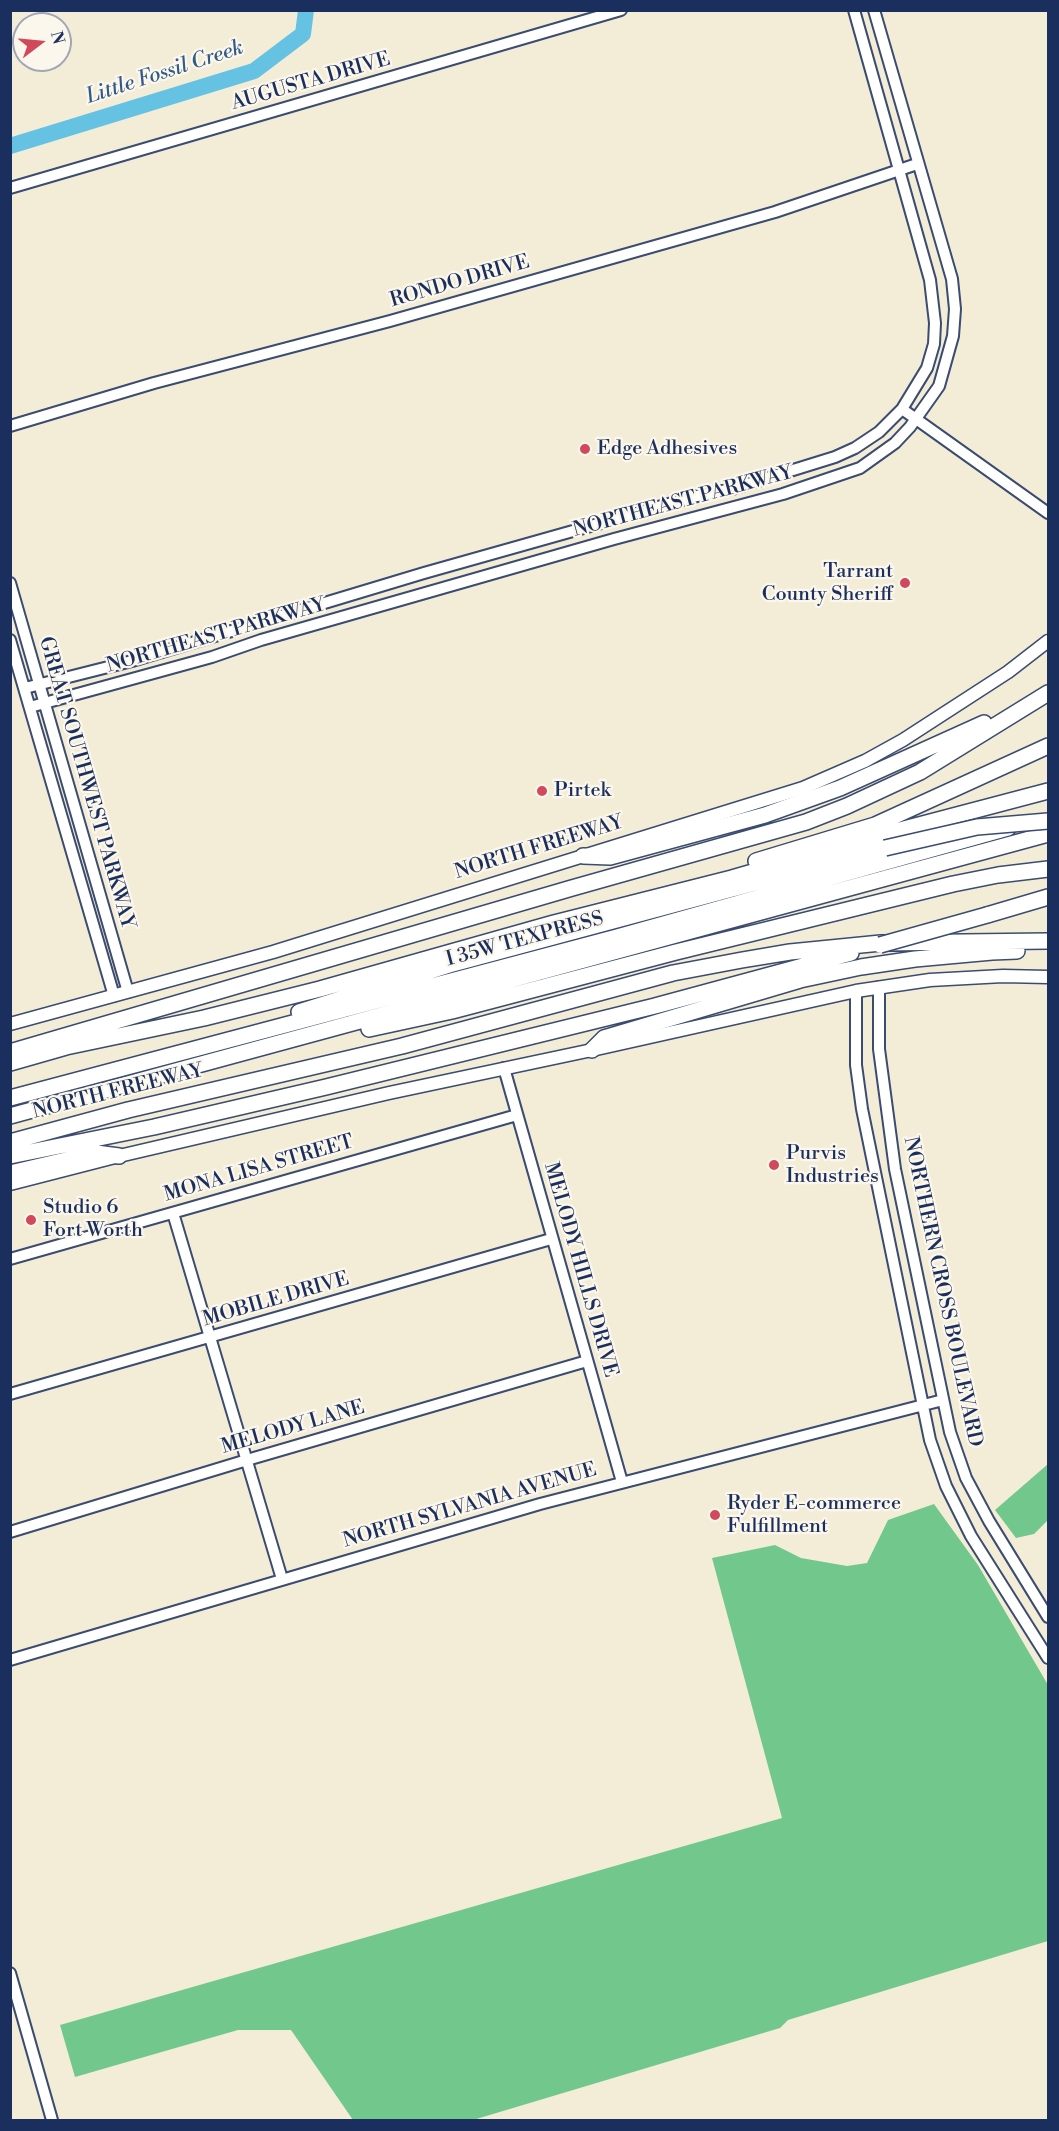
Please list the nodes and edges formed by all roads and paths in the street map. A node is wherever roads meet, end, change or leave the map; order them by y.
1 (621, 10) edge
2 (854, 10) edge
3 (874, 10) edge
4 (918, 164) junction
5 (900, 169) junction
6 (10, 188) edge
7 (902, 409) junction
8 (916, 418) junction
9 (10, 426) edge
10 (697, 496) junction
11 (1048, 513) edge
12 (704, 514) junction
13 (522, 546) junction
14 (526, 565) junction
15 (10, 583) edge
16 (205, 638) junction
17 (10, 640) edge
18 (1048, 641) edge
19 (212, 657) junction
20 (39, 683) junction
21 (25, 688) junction
22 (1048, 693) edge
23 (44, 703) junction
24 (30, 707) junction
25 (1004, 720) junction
26 (1048, 746) edge
27 (1048, 791) edge
28 (1048, 816) edge
29 (1048, 821) edge
30 (1048, 834) edge
31 (583, 856) junction
32 (1048, 869) edge
33 (1048, 897) edge
34 (650, 898) junction
35 (1048, 905) edge
36 (987, 915) junction
37 (1046, 940) edge
38 (1048, 977) edge
39 (879, 987) junction
40 (856, 991) junction
41 (128, 992) junction
42 (114, 996) junction
43 (10, 1024) edge
44 (299, 1038) junction
45 (592, 1050) junction
46 (10, 1052) edge
47 (10, 1063) edge
48 (504, 1068) junction
49 (106, 1072) junction
50 (10, 1098) edge
51 (517, 1114) junction
52 (10, 1116) edge
53 (10, 1142) edge
54 (10, 1156) edge
55 (119, 1156) junction
56 (10, 1173) edge
57 (10, 1184) edge
58 (173, 1213) junction
59 (904, 1216) junction
60 (884, 1218) junction
61 (551, 1239) junction
62 (10, 1259) edge
63 (209, 1338) junction
64 (587, 1361) junction
65 (10, 1394) edge
66 (943, 1400) junction
67 (922, 1405) junction
68 (247, 1460) junction
69 (622, 1482) junction
70 (10, 1532) edge
71 (282, 1579) junction
72 (1048, 1617) edge
73 (1048, 1658) edge
74 (10, 1660) edge
75 (10, 1973) edge
76 (52, 2121) edge

1 - 6 street, AUGUSTA DRIVE
2 - 5 street, NORTHEAST PARKWAY
3 - 4 street, NORTHEAST PARKWAY
4 - 5 street, RONDO DRIVE
4 - 8 street, NORTHEAST PARKWAY
5 - 7 street, NORTHEAST PARKWAY
5 - 9 street, RONDO DRIVE
7 - 8 street
7 - 10 street, NORTHEAST PARKWAY
8 - 11 street
8 - 12 street, NORTHEAST PARKWAY
10 - 12 street
10 - 13 street, NORTHEAST PARKWAY
12 - 14 street, NORTHEAST PARKWAY
13 - 14 street
13 - 16 street, NORTHEAST PARKWAY
14 - 19 street, NORTHEAST PARKWAY
15 - 20 street, GREAT SOUTHWEST PARKWAY
16 - 19 street
16 - 20 street, NORTHEAST PARKWAY
17 - 21 street, GREAT SOUTHWEST PARKWAY
18 - 31 main road, NORTH FREEWAY
19 - 23 street, NORTHEAST PARKWAY
20 - 21 street, NORTHEAST PARKWAY
20 - 23 street, GREAT SOUTHWEST PARKWAY
21 - 24 street, GREAT SOUTHWEST PARKWAY
22 - 25 highway
23 - 24 street, NORTHEAST PARKWAY
23 - 41 street, GREAT SOUTHWEST PARKWAY
24 - 42 street, GREAT SOUTHWEST PARKWAY
25 - 31 highway
25 - 46 highway
26 - 34 highway
27 - 34 highway
28 - 49 highway, I 35W TEXPRESS
29 - 49 highway, bridge
30 - 44 highway, I 35W TEXPRESS
31 - 41 main road, NORTH FREEWAY
32 - 44 highway
33 - 36 highway
34 - 47 highway
35 - 36 highway
36 - 54 highway, bridge
37 - 45 highway
37 - 53 highway, NORTH FREEWAY
38 - 39 main road
39 - 40 main road
39 - 59 street, NORTHERN CROSS BOULEVARD
40 - 45 main road
40 - 60 street, NORTHERN CROSS BOULEVARD
41 - 42 main road, NORTH FREEWAY
42 - 43 main road, NORTH FREEWAY
44 - 52 highway, I 35W TEXPRESS
45 - 48 main road
48 - 51 street, MELODY HILLS DRIVE
48 - 55 main road
49 - 50 highway, I 35W TEXPRESS
51 - 58 street, MONA LISA STREET
51 - 61 street, MELODY HILLS DRIVE
55 - 56 highway
55 - 57 main road
58 - 62 street, MONA LISA STREET
58 - 63 street
59 - 60 street
59 - 66 street, NORTHERN CROSS BOULEVARD
60 - 67 street, NORTHERN CROSS BOULEVARD
61 - 63 street, MOBILE DRIVE
61 - 64 street, MELODY HILLS DRIVE
63 - 65 street, MOBILE DRIVE
63 - 68 street
64 - 68 street, MELODY LANE
64 - 69 street, MELODY HILLS DRIVE
66 - 67 street, NORTH SYLVANIA AVENUE
66 - 72 street, NORTHERN CROSS BOULEVARD
67 - 69 street, NORTH SYLVANIA AVENUE
67 - 73 street, NORTHERN CROSS BOULEVARD
68 - 70 street, MELODY LANE
68 - 71 street
69 - 71 street, NORTH SYLVANIA AVENUE
71 - 74 street, NORTH SYLVANIA AVENUE
75 - 76 street

